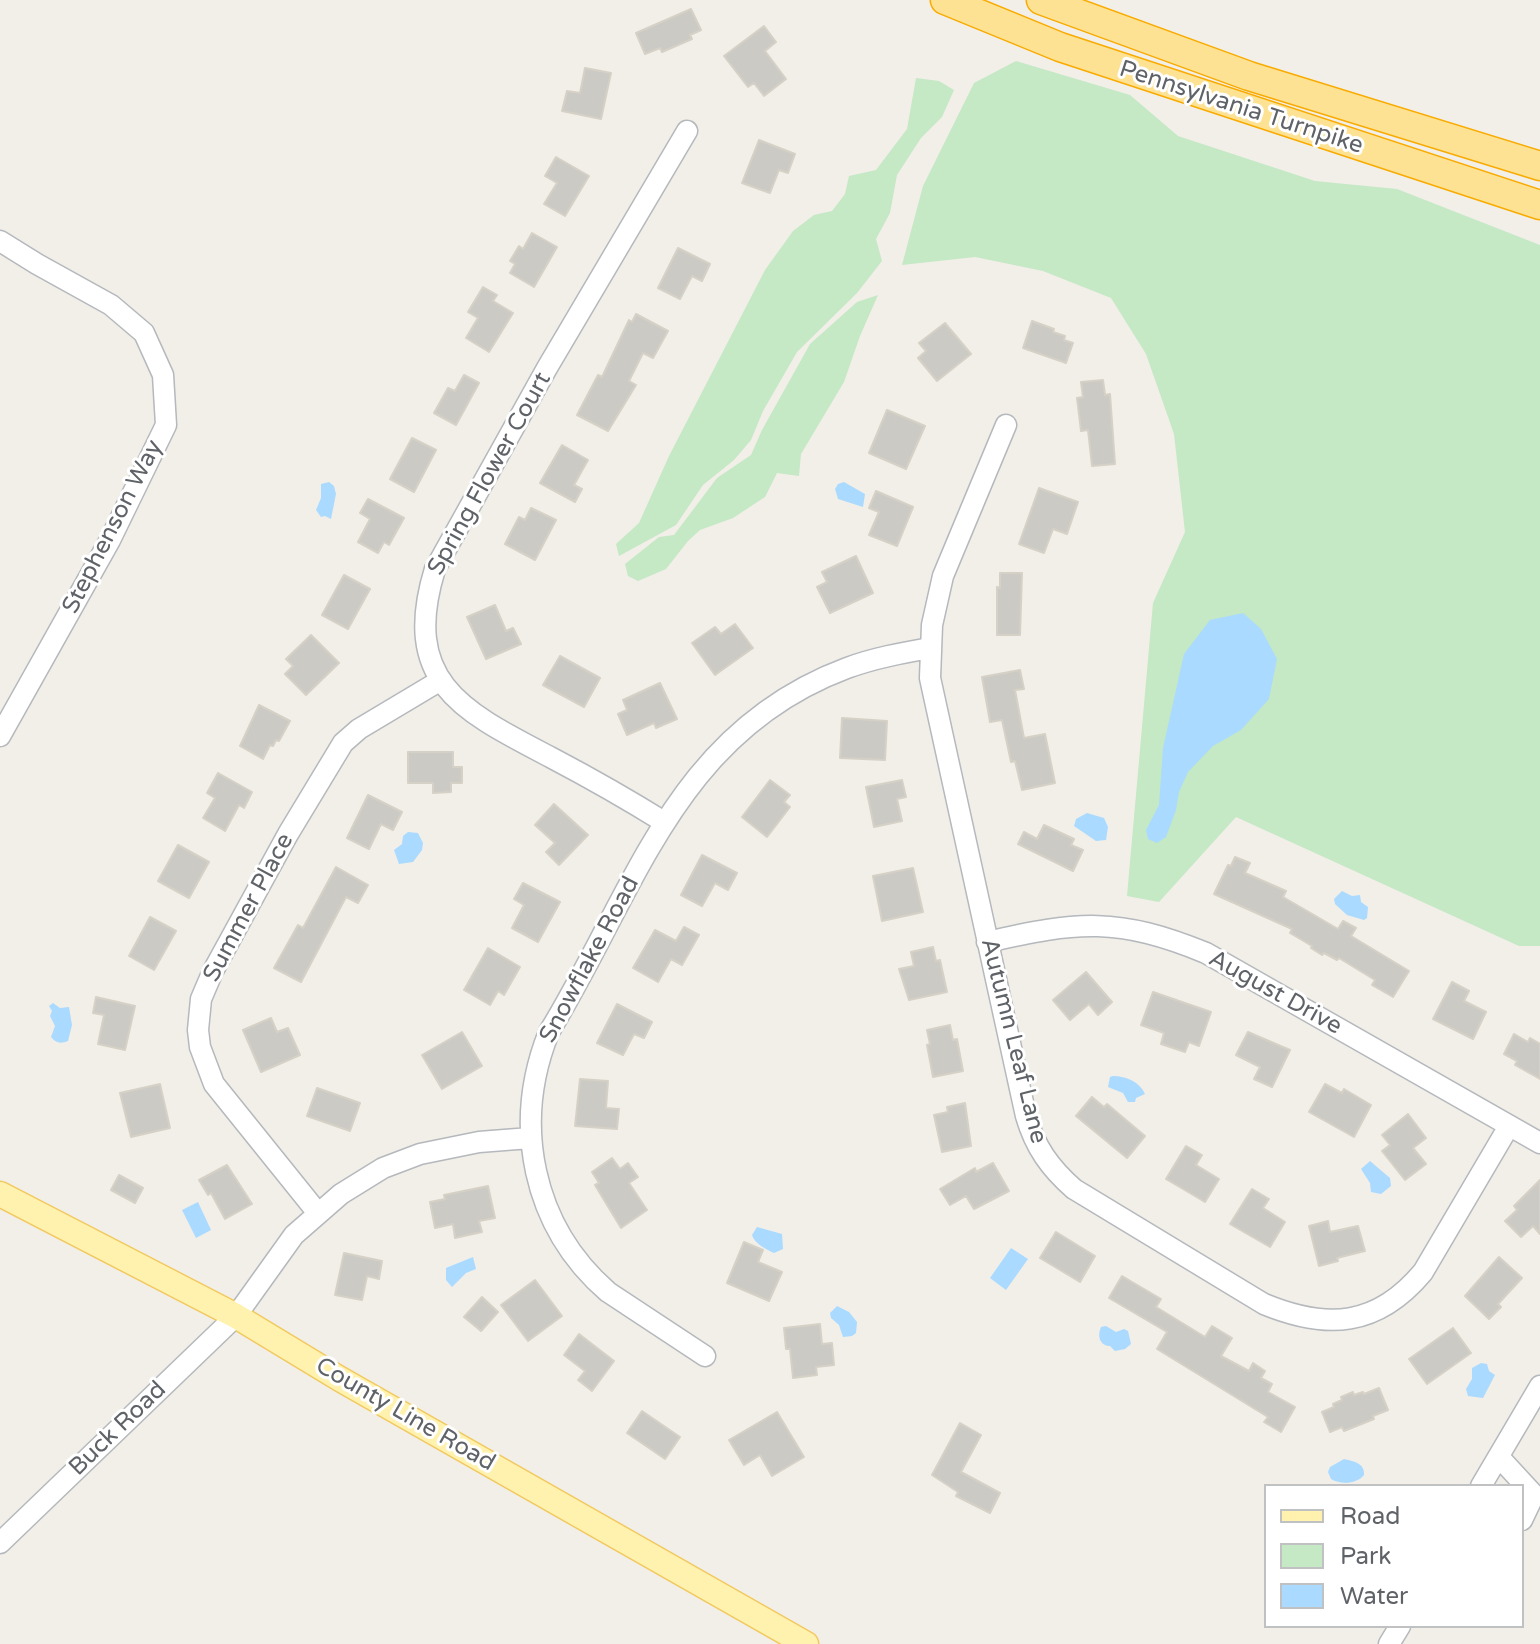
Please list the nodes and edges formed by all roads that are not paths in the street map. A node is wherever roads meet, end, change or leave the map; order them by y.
1 (945, 0) edge
2 (1041, 0) edge
3 (687, 131) dead end
4 (1540, 166) edge
5 (1540, 205) edge
6 (0, 241) edge
7 (1006, 425) dead end
8 (930, 648) junction
9 (441, 680) junction
10 (0, 736) edge
11 (664, 822) junction
12 (987, 942) junction
13 (1509, 1126) junction
14 (530, 1138) junction
15 (1540, 1143) edge
16 (0, 1194) edge
17 (317, 1212) junction
18 (236, 1316) junction
19 (705, 1356) dead end
20 (1540, 1386) edge
21 (1534, 1408) edge
22 (1499, 1457) junction
23 (1482, 1484) edge
24 (1524, 1484) edge
25 (1524, 1484) edge
26 (1524, 1516) edge
27 (0, 1543) edge
28 (806, 1644) edge

1 - 5 highway, Pennsylvania Turnpike
2 - 4 highway, Pennsylvania Turnpike
3 - 9 street, Spring Flower Court
6 - 10 street, Stephenson Way
7 - 8 street, Autumn Leaf Lane
8 - 11 street, Snowflake Road
8 - 12 street, Autumn Leaf Lane
9 - 11 street, Spring Flower Court
9 - 17 street, Summer Place
11 - 14 street, Snowflake Road
12 - 13 street, August Drive
12 - 13 street, Autumn Leaf Lane
13 - 15 street, August Drive
14 - 17 street, Buck Road
14 - 19 street, Snowflake Road
16 - 18 main road, County Line Road
17 - 18 street, Buck Road
18 - 27 street, Buck Road
18 - 28 main road, County Line Road
20 - 21 street
21 - 22 street
22 - 23 street
22 - 24 street
25 - 26 street

